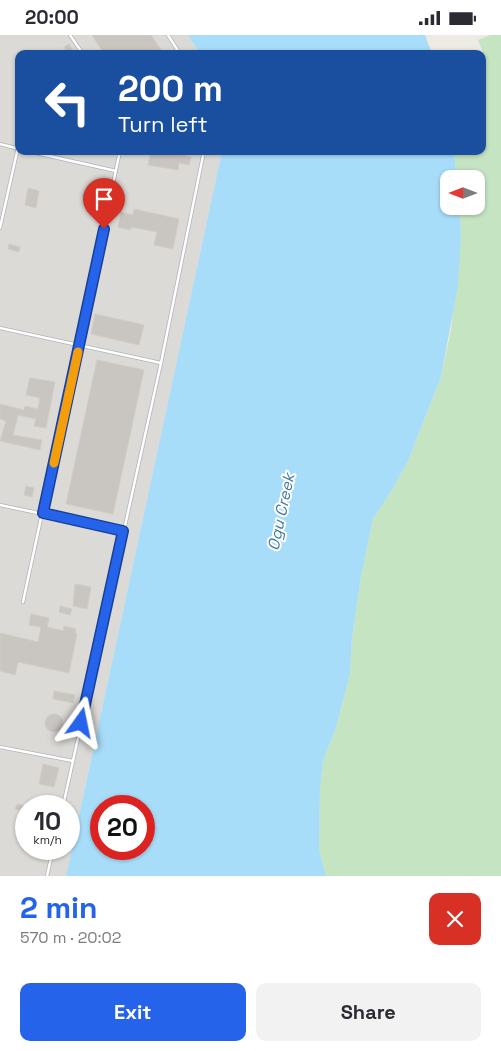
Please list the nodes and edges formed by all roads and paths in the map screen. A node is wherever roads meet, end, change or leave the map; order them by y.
1 (70, 35) edge
2 (168, 35) edge
3 (80, 50) edge
4 (177, 50) edge
5 (0, 144) edge
6 (15, 148) edge
7 (17, 155) edge
8 (45, 155) edge
9 (119, 155) edge
10 (203, 155) edge
11 (116, 171) junction
12 (0, 228) edge
13 (0, 328) edge
14 (80, 346) junction
15 (161, 363) junction
16 (0, 505) edge
17 (43, 513) junction
18 (123, 531) junction
19 (23, 602) dead end
20 (0, 747) edge
21 (73, 761) junction
22 (65, 795) edge
23 (51, 860) edge
24 (47, 876) edge

1 - 3 lane
2 - 4 lane
5 - 6 lane
7 - 12 lane
8 - 11 lane
9 - 11 lane
10 - 15 lane
11 - 14 lane
13 - 14 lane
14 - 15 lane
14 - 17 lane
15 - 18 lane
16 - 17 lane
17 - 18 lane
17 - 19 lane
18 - 21 lane
20 - 21 lane
21 - 22 lane
23 - 24 lane

